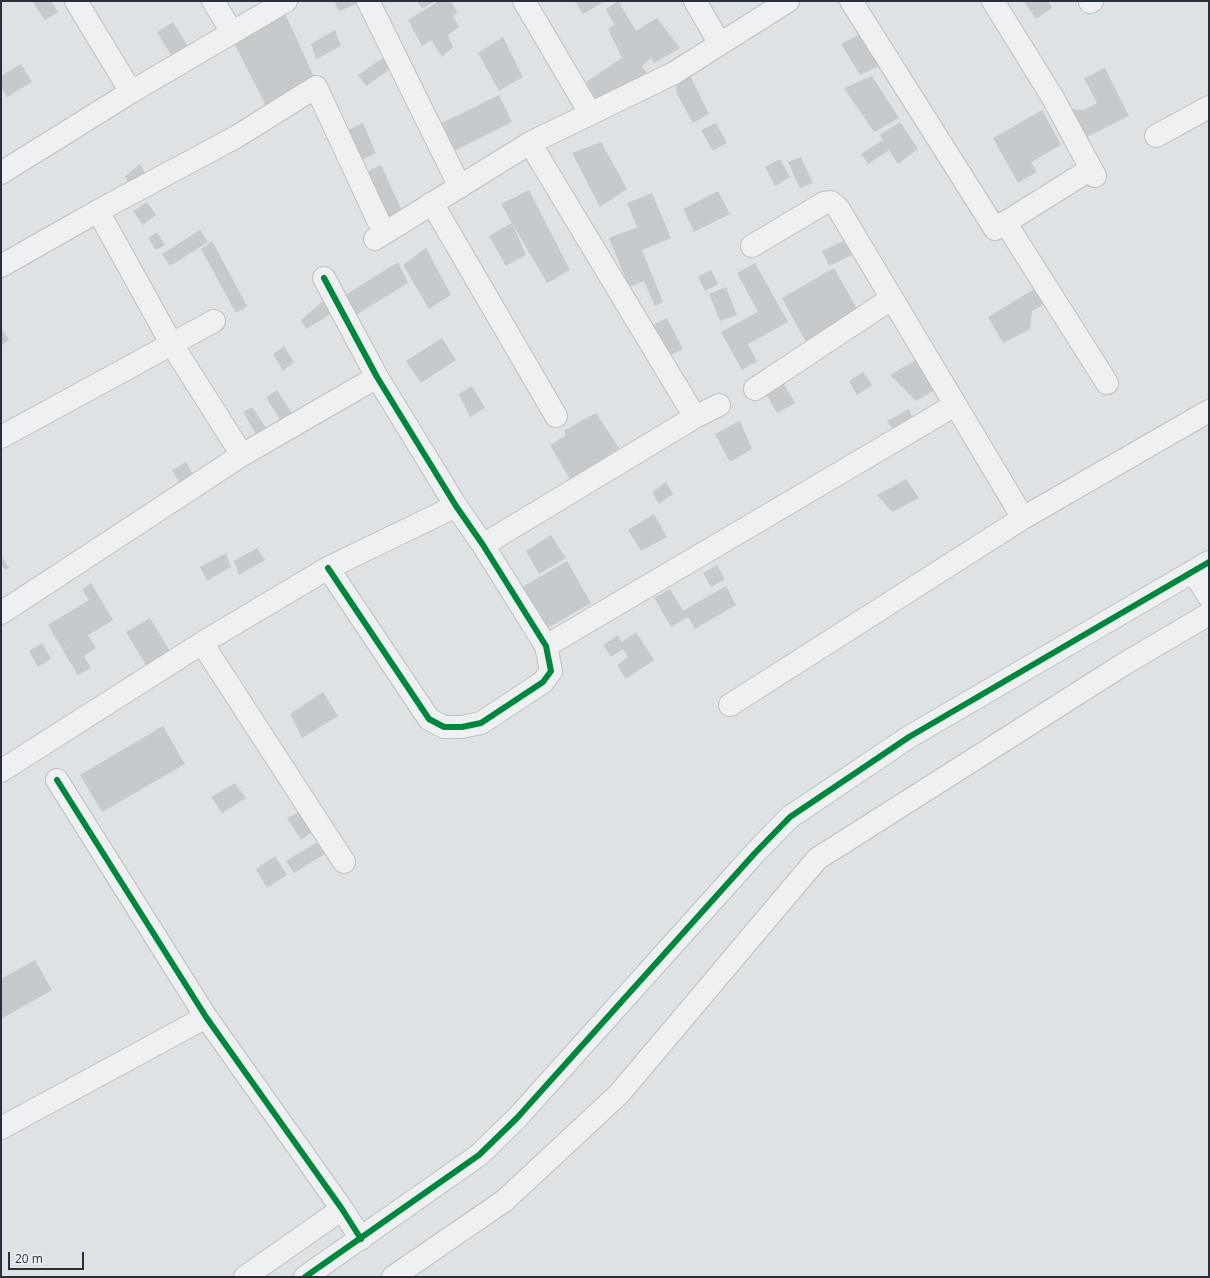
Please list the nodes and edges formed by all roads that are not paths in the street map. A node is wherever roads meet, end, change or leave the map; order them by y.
1 (76, 1) edge
2 (213, 1) edge
3 (286, 1) edge
4 (368, 1) edge
5 (524, 1) edge
6 (695, 1) edge
7 (788, 1) edge
8 (851, 1) edge
9 (993, 1) edge
10 (232, 32) junction
11 (720, 44) junction
12 (131, 92) junction
13 (1209, 107) edge
14 (590, 113) junction
15 (1156, 136) dead end
16 (530, 143) junction
17 (3, 168) edge
18 (460, 188) junction
19 (432, 203) junction
20 (98, 211) junction
21 (1005, 222) junction
22 (752, 246) dead end
23 (1, 266) edge
24 (324, 278) dead end
25 (892, 299) junction
26 (214, 321) dead end
27 (171, 343) junction
28 (377, 377) junction
29 (1107, 383) dead end
30 (755, 389) dead end
31 (719, 405) dead end
32 (955, 405) junction
33 (1209, 411) edge
34 (556, 416) dead end
35 (695, 418) junction
36 (1, 436) edge
37 (242, 455) junction
38 (456, 506) junction
39 (1023, 518) junction
40 (483, 545) junction
41 (1201, 567) edge
42 (328, 568) junction
43 (1209, 597) edge
44 (1, 613) edge
45 (1209, 614) edge
46 (202, 644) junction
47 (546, 646) junction
48 (730, 704) dead end
49 (1, 771) edge
50 (57, 780) dead end
51 (344, 862) dead end
52 (206, 1018) junction
53 (1, 1128) edge
54 (342, 1209) junction
55 (361, 1239) junction
56 (245, 1277) edge
57 (305, 1277) edge
58 (393, 1277) edge

1 - 12 street
2 - 10 street
3 - 10 street
4 - 18 street
5 - 14 street
6 - 11 street
7 - 11 street
8 - 21 street
9 - 21 street
10 - 12 street
11 - 14 street
12 - 17 street
13 - 15 street
14 - 16 street
16 - 18 street
16 - 35 street
18 - 19 street
19 - 20 street
19 - 34 street
20 - 23 street
20 - 27 street
21 - 29 street
22 - 25 street
24 - 28 street
25 - 30 street
25 - 32 street
26 - 27 street
27 - 36 street
27 - 37 street
28 - 37 street
28 - 38 street
31 - 35 street
32 - 39 street
32 - 47 street
33 - 39 street
35 - 40 street
37 - 44 street
38 - 40 street
38 - 42 street
39 - 48 street
40 - 47 street
41 - 43 street
41 - 55 street
42 - 46 street
42 - 47 street
45 - 58 street
46 - 49 street
46 - 51 street
50 - 52 street
52 - 53 street
52 - 54 street
54 - 55 street
54 - 56 street
55 - 57 street

